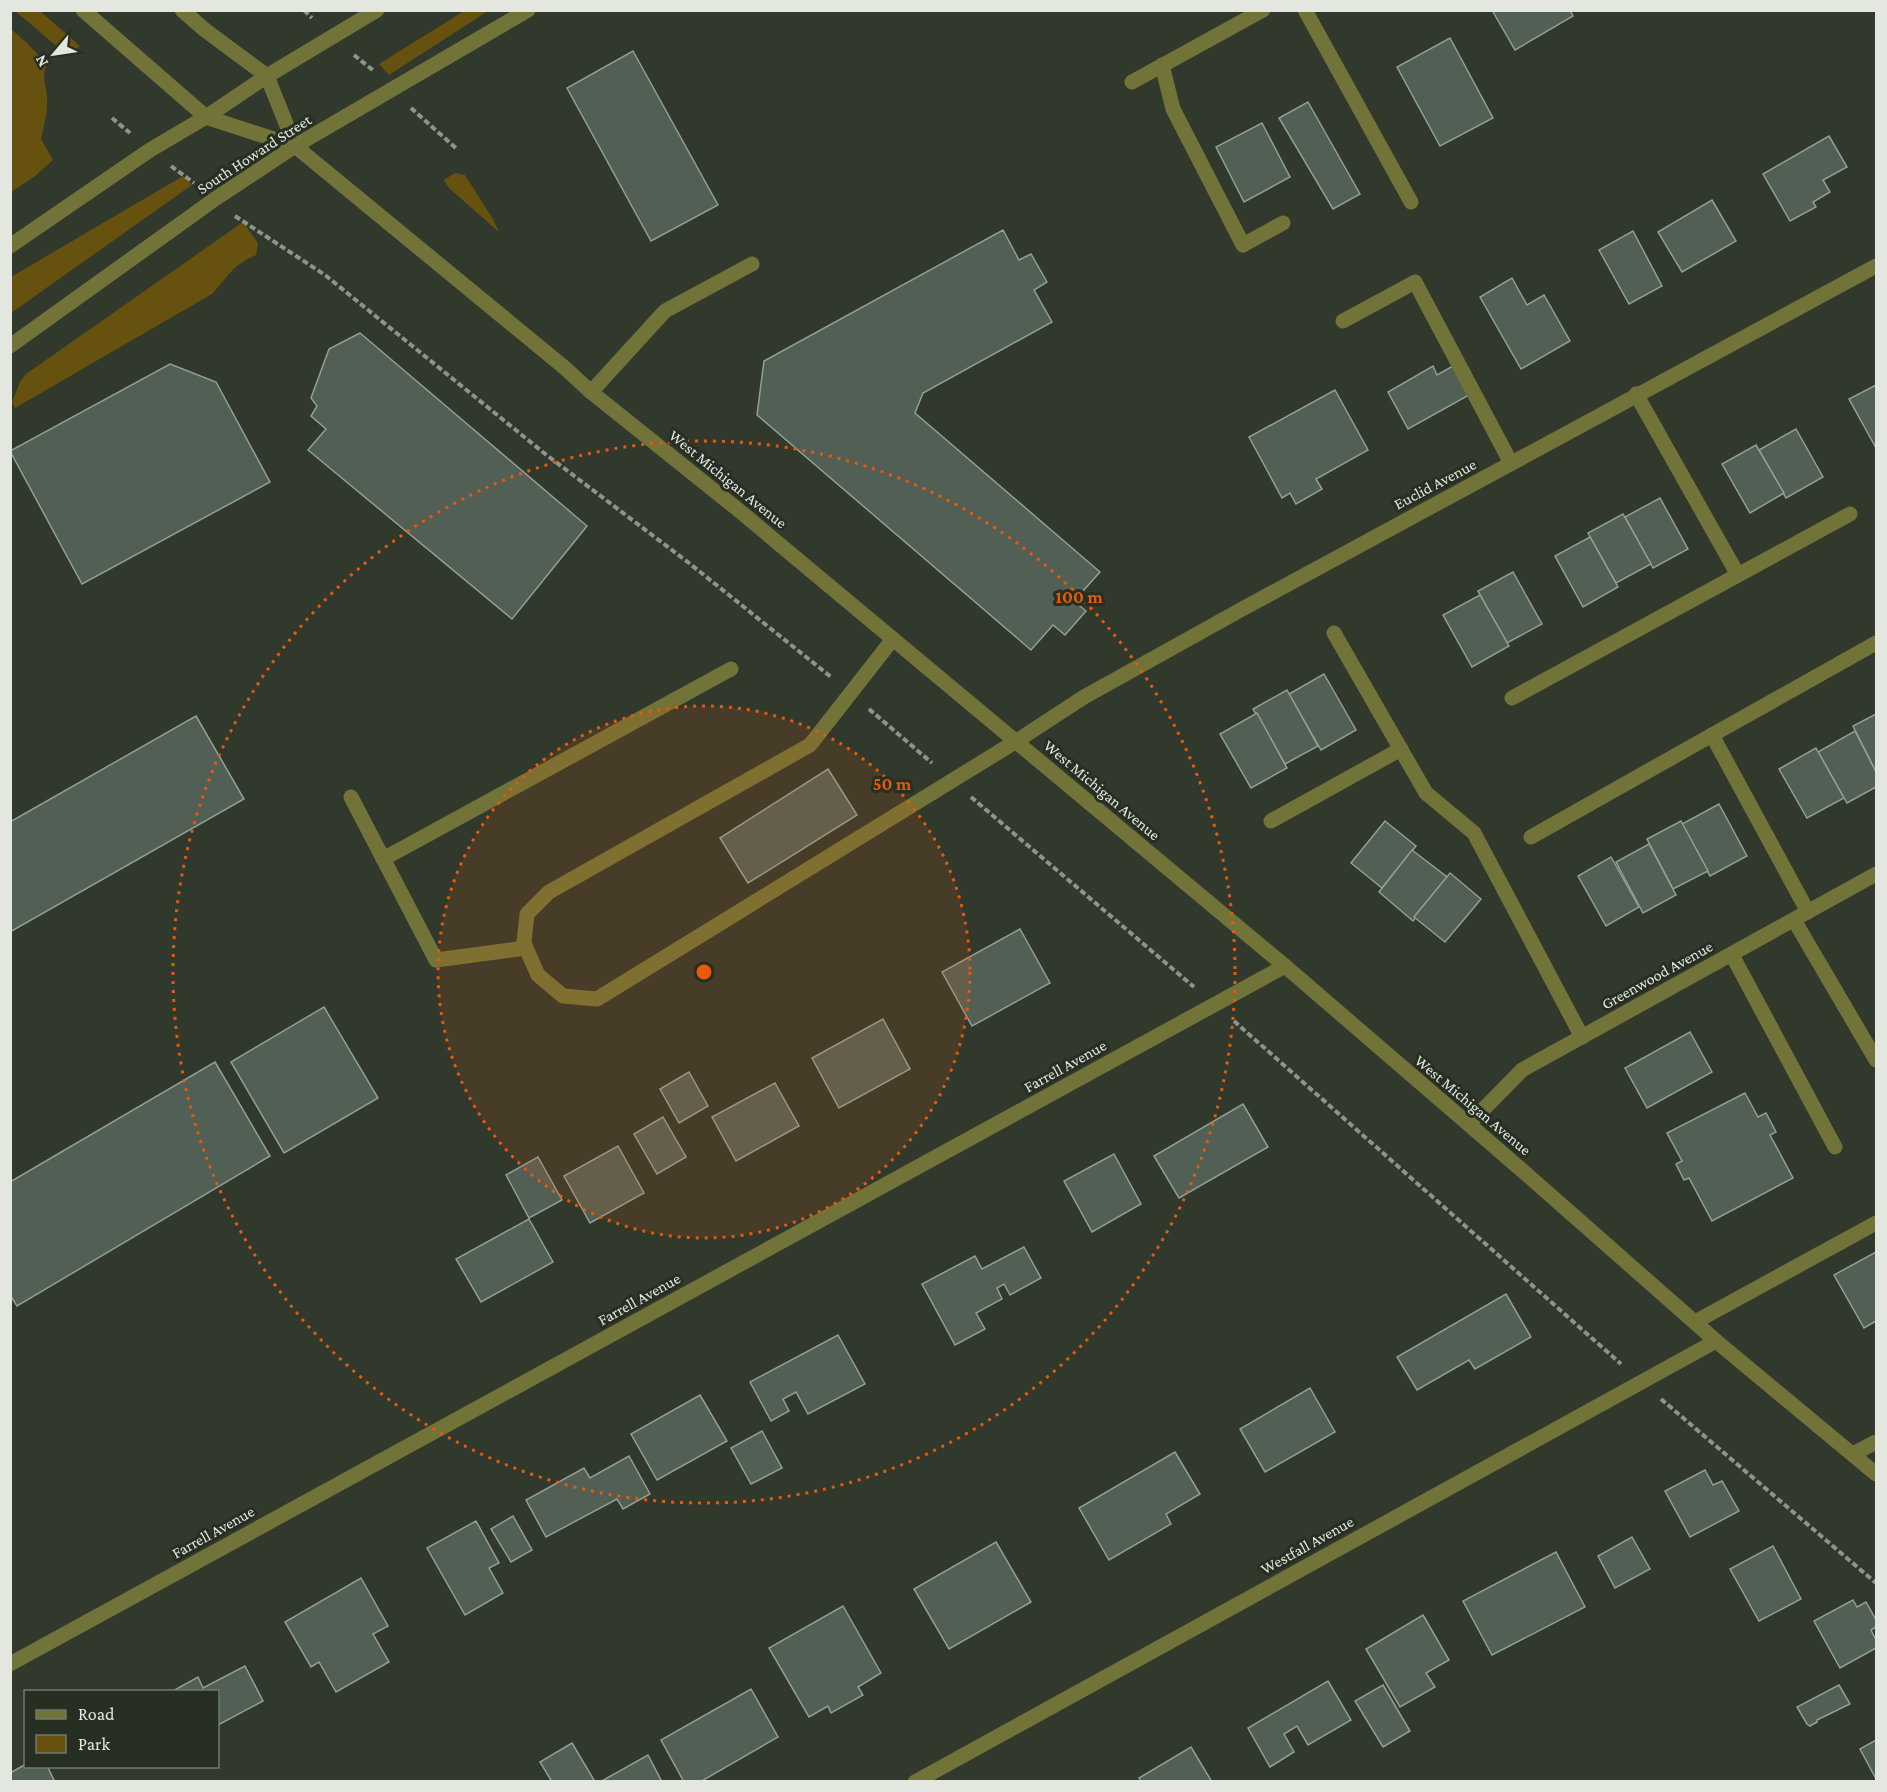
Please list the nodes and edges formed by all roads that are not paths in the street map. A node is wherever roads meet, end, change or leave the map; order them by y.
1 (83, 10) edge
2 (182, 10) edge
3 (377, 10) edge
4 (528, 10) edge
5 (1263, 10) edge
6 (1305, 10) edge
7 (1162, 65) junction
8 (267, 76) junction
9 (1132, 82) dead end
10 (206, 117) junction
11 (295, 146) junction
12 (1412, 202) dead end
13 (1283, 224) dead end
14 (10, 246) edge
15 (752, 264) dead end
16 (1876, 266) edge
17 (1343, 321) dead end
18 (10, 346) edge
19 (591, 392) junction
20 (1636, 394) junction
21 (1511, 463) junction
22 (1850, 514) dead end
23 (1738, 575) junction
24 (1334, 633) dead end
25 (893, 639) junction
26 (1876, 643) edge
27 (731, 669) dead end
28 (1512, 698) dead end
29 (1713, 735) junction
30 (1015, 742) junction
31 (1401, 749) junction
32 (351, 797) dead end
33 (1271, 821) dead end
34 (1531, 837) dead end
35 (383, 859) junction
36 (1876, 874) edge
37 (1808, 912) junction
38 (1794, 920) junction
39 (526, 948) junction
40 (1732, 955) junction
41 (1285, 966) junction
42 (1582, 1037) junction
43 (1876, 1060) edge
44 (1469, 1124) junction
45 (1835, 1147) dead end
46 (1876, 1223) edge
47 (1695, 1322) junction
48 (1716, 1341) junction
49 (1876, 1442) edge
50 (1853, 1454) junction
51 (1876, 1474) edge
52 (10, 1664) edge
53 (942, 1775) edge
54 (915, 1782) edge

1 - 10 street, West Michigan Avenue
2 - 8 street
3 - 8 street
4 - 11 street, South Howard Street
5 - 7 street
6 - 12 street
7 - 9 street
7 - 13 street
8 - 10 street
8 - 11 street, West Michigan Avenue
10 - 11 street, West Michigan Avenue
10 - 14 street
11 - 18 street, South Howard Street
11 - 19 street, West Michigan Avenue
15 - 19 street
16 - 20 street, Euclid Avenue
17 - 21 street
19 - 25 street, West Michigan Avenue
20 - 21 street, Euclid Avenue
20 - 23 street
21 - 30 street, Euclid Avenue
22 - 23 street
23 - 28 street
24 - 31 street
25 - 30 street, West Michigan Avenue
25 - 39 street
26 - 29 street
27 - 35 street
29 - 34 street
29 - 37 street
30 - 39 street, Euclid Avenue
30 - 41 street, West Michigan Avenue
31 - 33 street
31 - 42 street
32 - 35 street
35 - 39 street
36 - 37 street, Greenwood Avenue
37 - 38 street, Greenwood Avenue
38 - 40 street, Greenwood Avenue
38 - 43 street
40 - 42 street, Greenwood Avenue
40 - 45 street
41 - 44 street, West Michigan Avenue
41 - 52 street, Farrell Avenue
42 - 44 street, Greenwood Avenue
44 - 47 street, West Michigan Avenue
46 - 47 street
47 - 48 street, West Michigan Avenue
48 - 50 street, West Michigan Avenue
48 - 53 street, Westfall Avenue
49 - 50 street
50 - 51 street, West Michigan Avenue
53 - 54 street, Westfall Avenue

